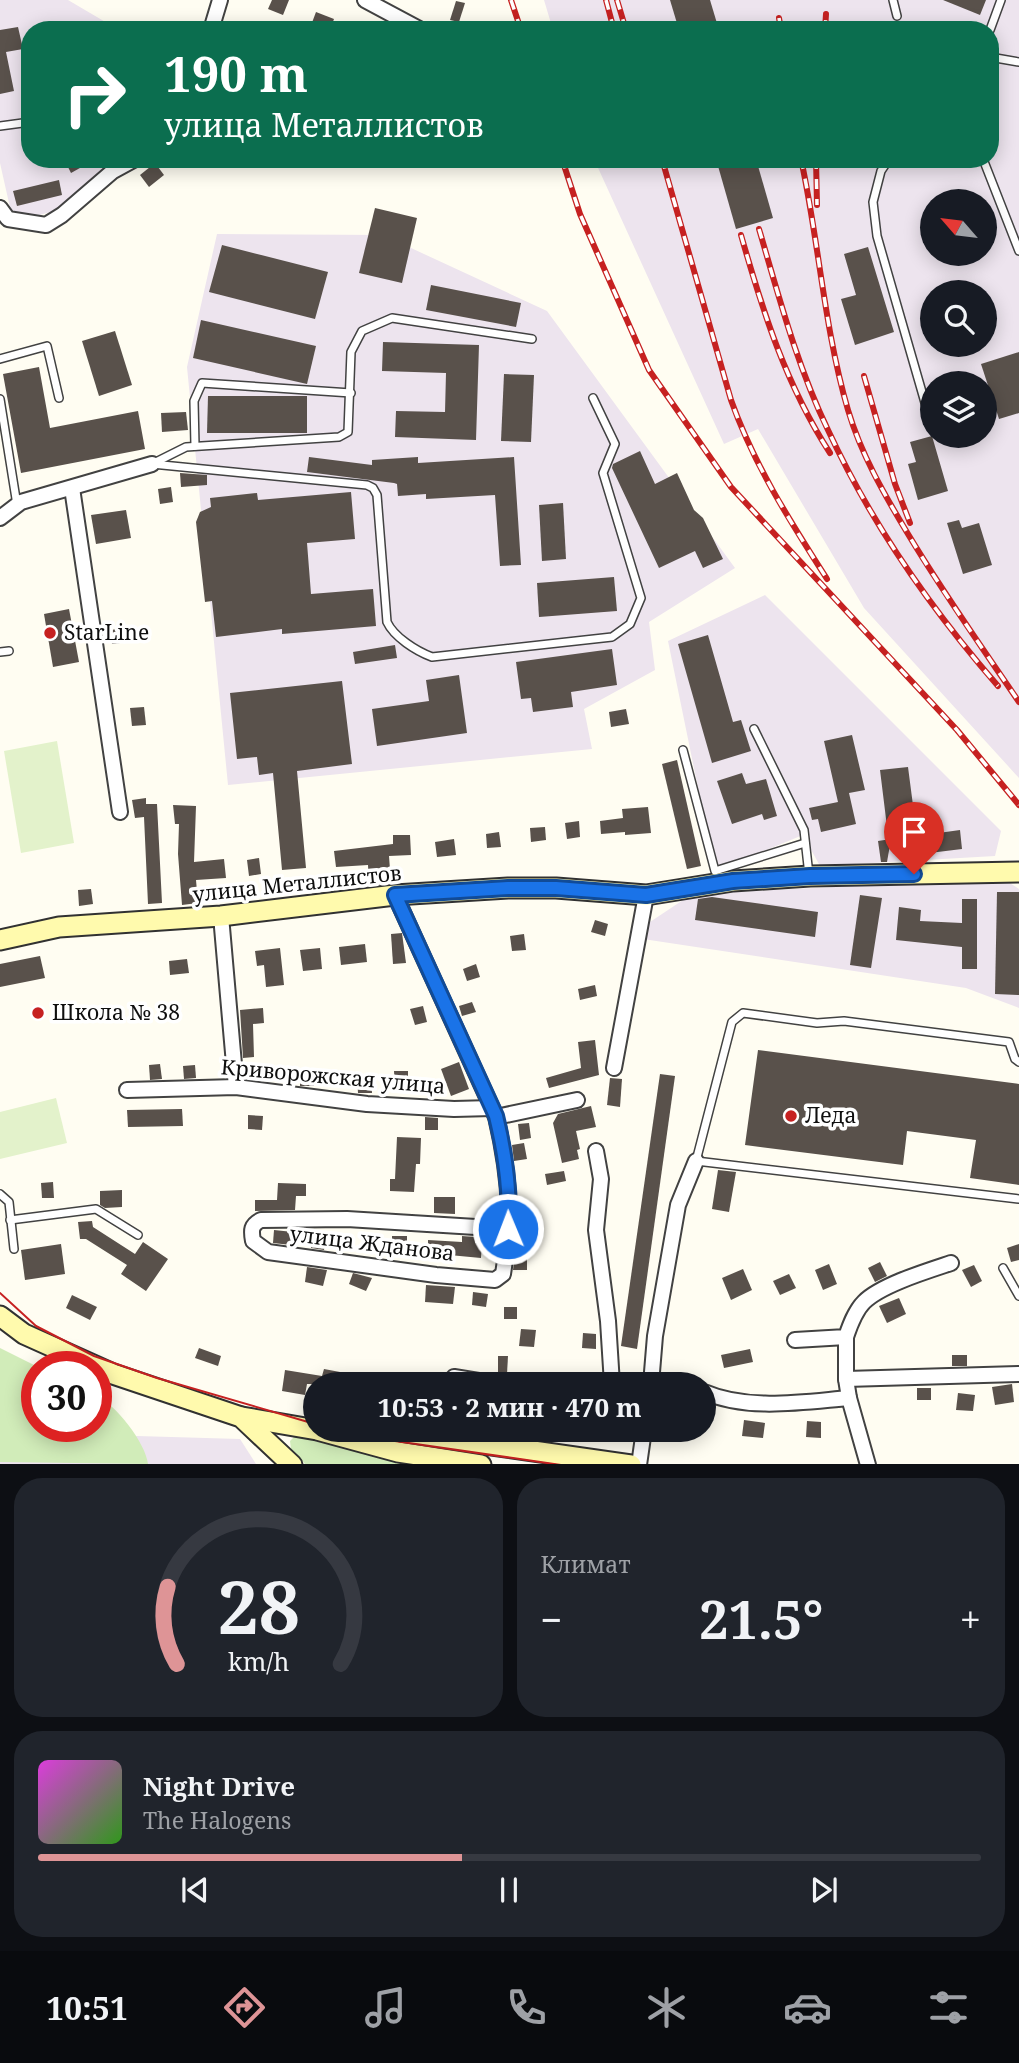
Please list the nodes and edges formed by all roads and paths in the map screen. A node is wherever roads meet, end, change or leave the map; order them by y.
1 (220, 0) edge
2 (365, 0) edge
3 (894, 0) edge
4 (1001, 0) edge
5 (897, 16) dead end
6 (214, 21) edge
7 (404, 21) edge
8 (993, 21) edge
9 (999, 59) edge
10 (1019, 62) edge
11 (21, 123) edge
12 (0, 126) edge
13 (118, 168) edge
14 (883, 168) edge
15 (987, 168) edge
16 (3, 217) edge
17 (1019, 250) edge
18 (532, 339) dead end
19 (0, 359) edge
20 (920, 385) edge
21 (351, 393) junction
22 (59, 398) dead end
23 (593, 398) dead end
24 (0, 400) edge
25 (195, 446) junction
26 (152, 464) junction
27 (72, 488) junction
28 (17, 506) junction
29 (0, 518) edge
30 (9, 651) dead end
31 (0, 652) edge
32 (754, 729) dead end
33 (683, 750) dead end
34 (120, 811) dead end
35 (805, 843) junction
36 (1019, 872) edge
37 (810, 876) junction
38 (395, 895) junction
39 (646, 895) junction
40 (221, 916) junction
41 (0, 940) edge
42 (1019, 1062) edge
43 (614, 1068) dead end
44 (236, 1087) junction
45 (127, 1090) dead end
46 (577, 1100) dead end
47 (494, 1112) junction
48 (596, 1151) dead end
49 (696, 1161) junction
50 (0, 1194) edge
51 (1019, 1199) edge
52 (10, 1220) junction
53 (508, 1229) junction
54 (138, 1235) dead end
55 (14, 1249) dead end
56 (951, 1263) dead end
57 (1003, 1268) dead end
58 (1019, 1296) edge
59 (0, 1316) edge
60 (846, 1337) junction
61 (795, 1340) dead end
62 (611, 1372) edge
63 (652, 1372) edge
64 (1019, 1374) edge
65 (846, 1379) junction
66 (716, 1398) edge
67 (849, 1398) junction
68 (303, 1415) edge
69 (241, 1417) junction
70 (470, 1442) edge
71 (642, 1442) edge
72 (291, 1464) edge
73 (475, 1464) edge
74 (624, 1464) edge
75 (639, 1464) edge
76 (868, 1464) edge

1 - 6 street
2 - 7 street
3 - 5 lane
4 - 8 lane
9 - 10 lane
11 - 12 lane
13 - 16 street
14 - 20 lane
15 - 17 lane
18 - 21 lane
19 - 22 lane
21 - 25 lane
21 - 25 lane
23 - 26 lane
24 - 28 lane
25 - 26 lane
26 - 27 street
27 - 28 street
27 - 34 street
28 - 29 street
30 - 31 lane
32 - 35 lane
33 - 35 lane
35 - 37 lane
36 - 37 street, улица Металлистов
37 - 39 street, улица Металлистов
38 - 39 street, улица Металлистов
38 - 40 street, улица Металлистов
38 - 47 street
39 - 43 street
40 - 41 street, улица Металлистов
40 - 44 street
42 - 49 lane
44 - 45 street, Криворожская улица
44 - 47 street, Криворожская улица
46 - 47 street, Криворожская улица
47 - 53 street
48 - 62 street
49 - 51 lane
49 - 63 street
50 - 52 lane
52 - 54 lane
52 - 55 lane
53 - 53 street, улица Жданова
56 - 60 street
57 - 58 lane
59 - 69 street
60 - 61 street
60 - 65 street
64 - 65 street
65 - 67 street
66 - 67 street
67 - 76 street
68 - 69 street
69 - 72 street
69 - 73 street
70 - 74 street
71 - 75 street

